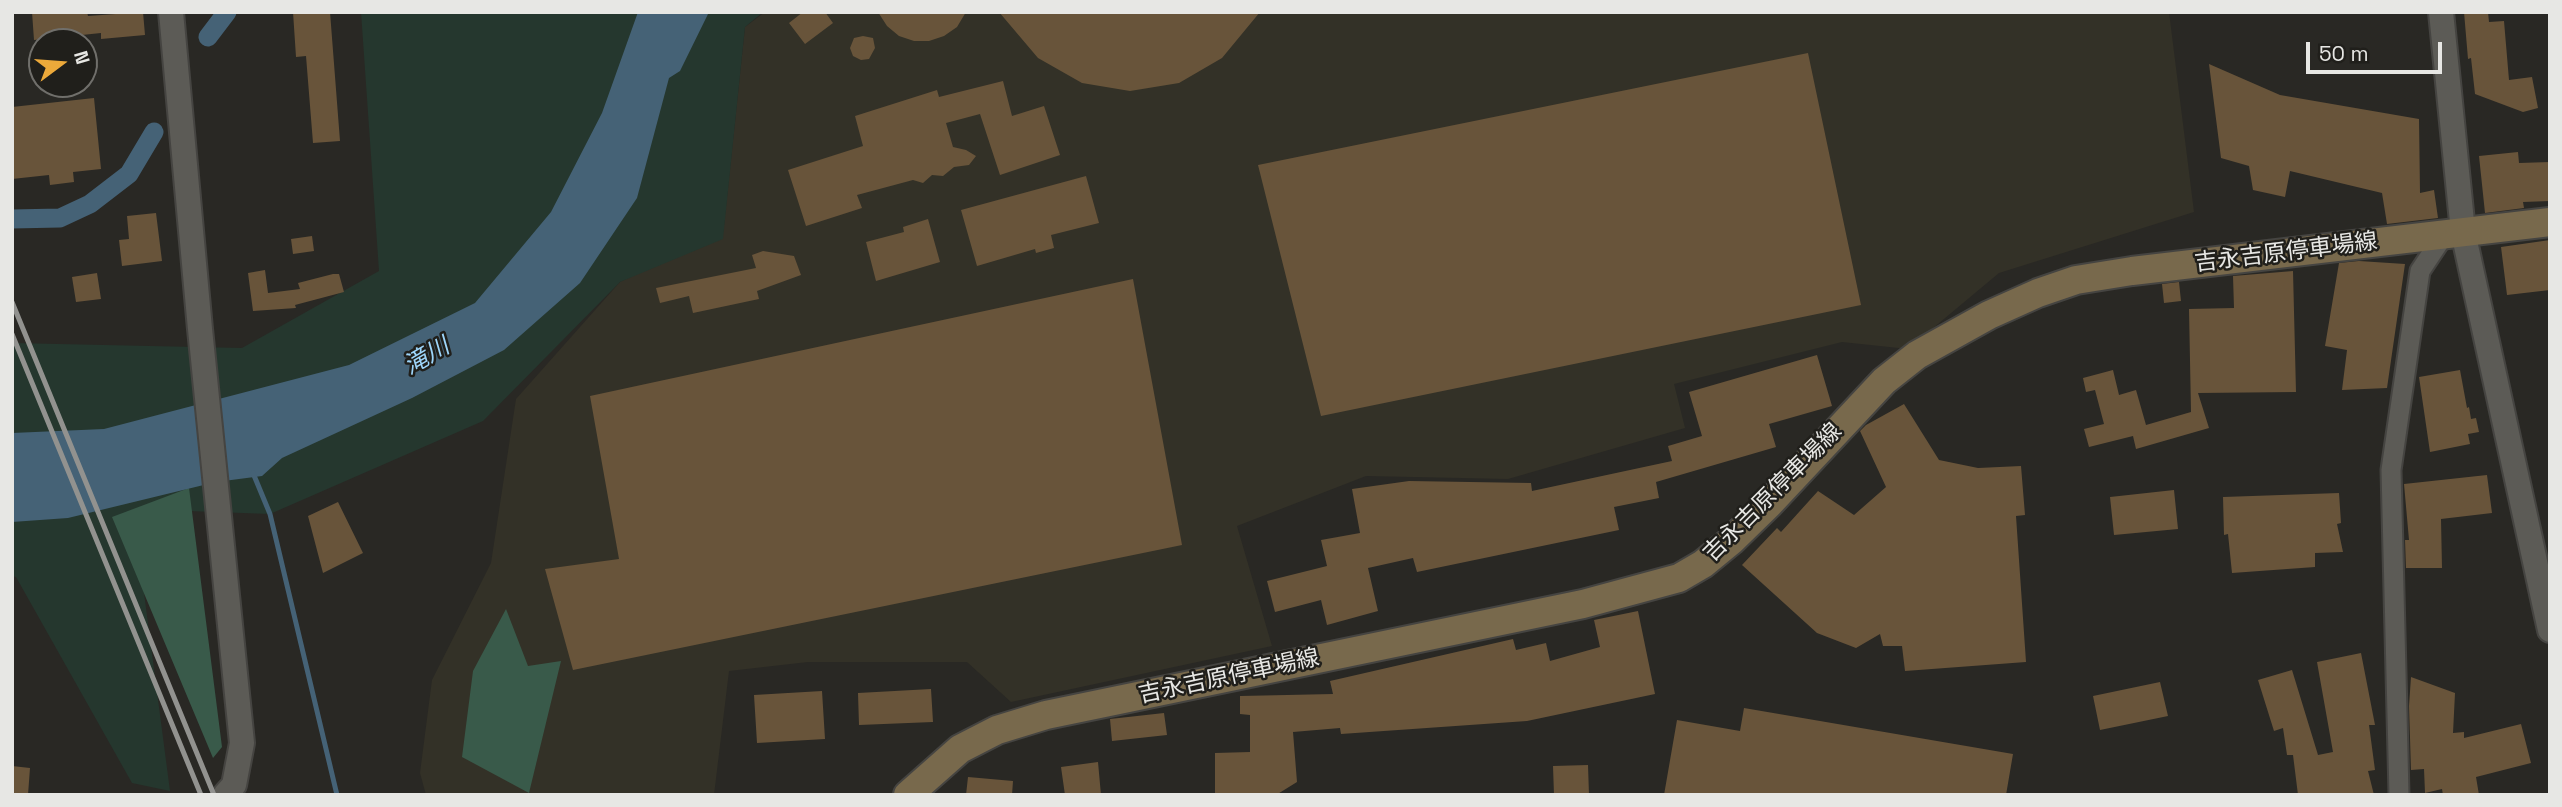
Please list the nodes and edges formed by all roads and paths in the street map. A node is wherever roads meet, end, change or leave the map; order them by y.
1 (172, 12) edge
2 (2441, 12) edge
3 (2550, 222) edge
4 (2453, 233) junction
5 (2550, 629) edge
6 (225, 795) edge
7 (908, 795) edge
8 (2399, 795) edge

1 - 6 street
2 - 4 street
3 - 4 main road, 吉永吉原停車場線
4 - 5 street
4 - 7 main road, 吉永吉原停車場線
4 - 8 street

